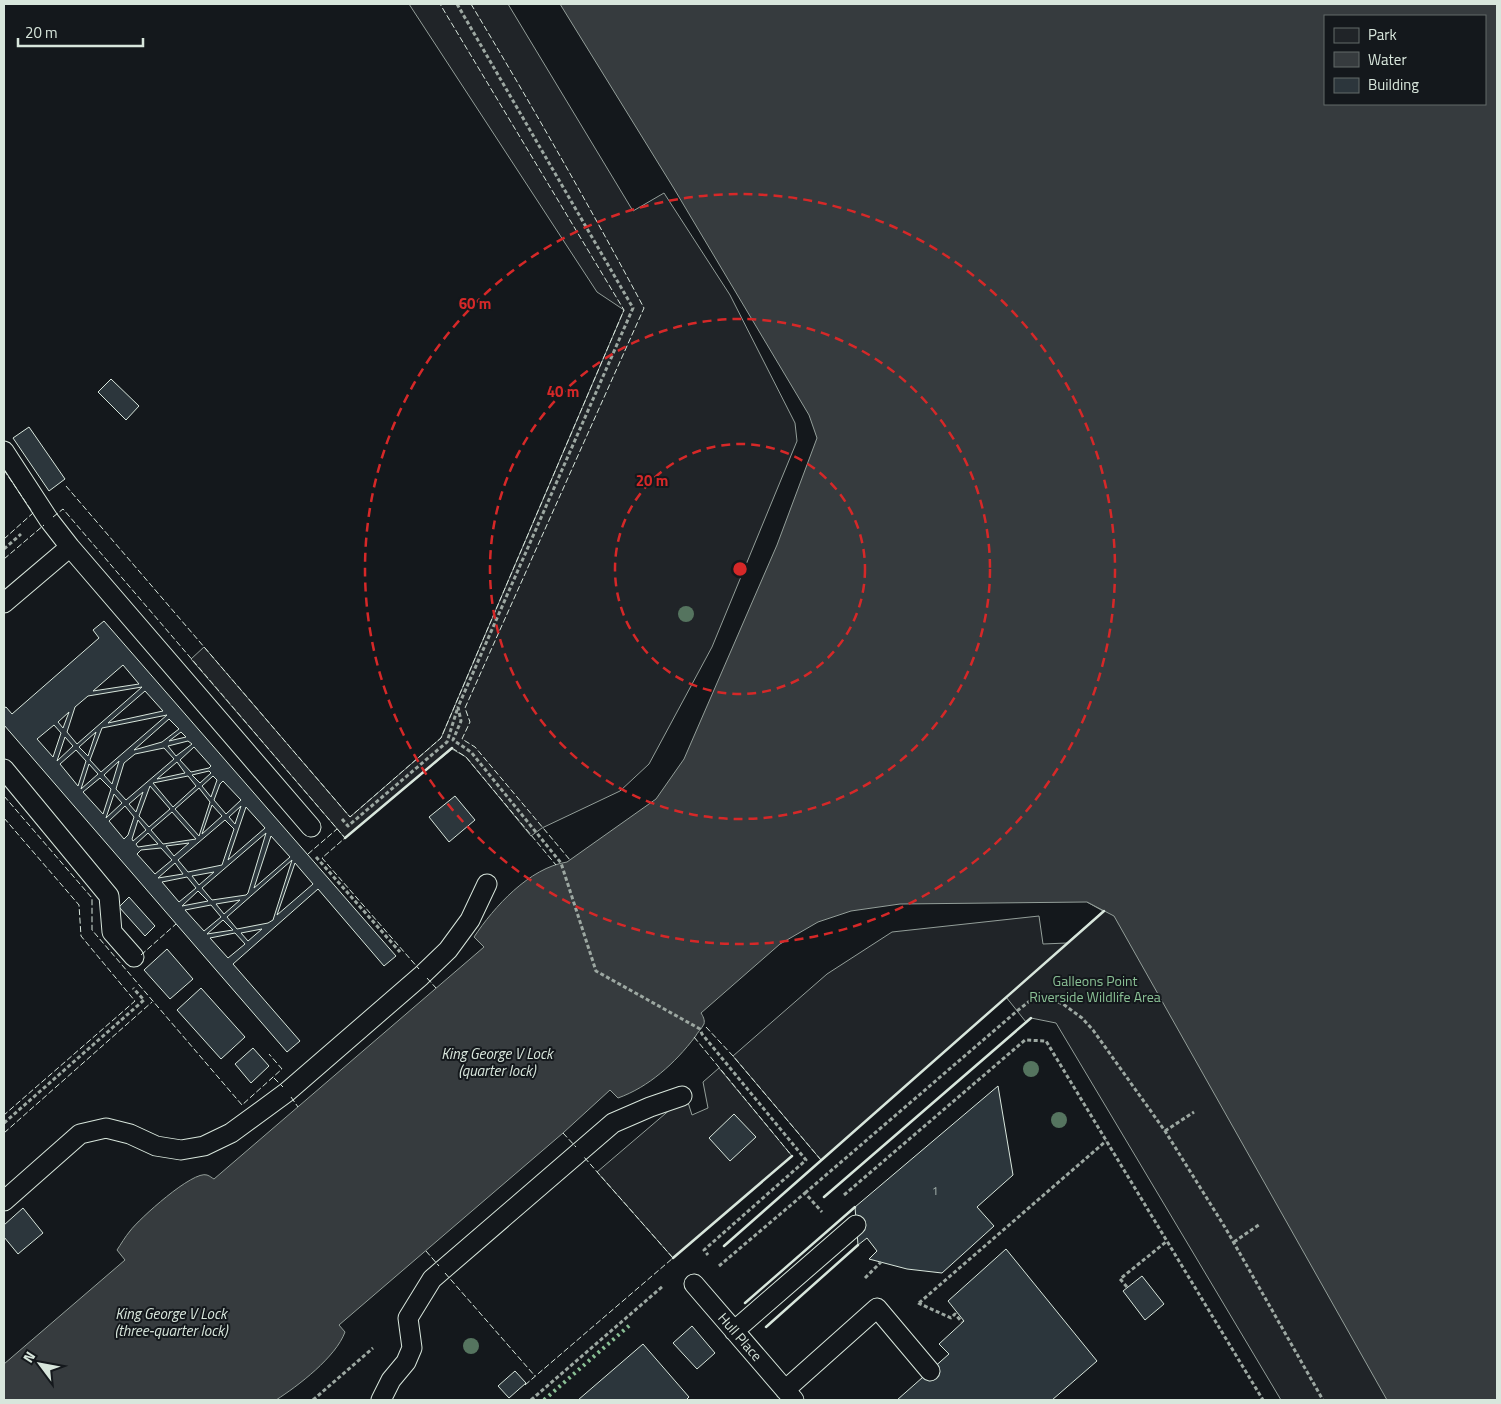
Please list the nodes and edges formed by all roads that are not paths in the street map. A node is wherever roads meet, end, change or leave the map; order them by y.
1 (4, 451) edge
2 (70, 546) junction
3 (4, 603) edge
4 (4, 769) edge
5 (311, 827) dead end
6 (487, 884) dead end
7 (134, 957) dead end
8 (682, 1096) dead end
9 (4, 1201) edge
10 (856, 1225) dead end
11 (694, 1284) dead end
12 (734, 1331) junction
13 (930, 1371) dead end
14 (789, 1395) edge
15 (381, 1400) edge

1 - 2 lane
2 - 3 lane
2 - 5 lane
4 - 7 lane
6 - 9 lane
8 - 15 lane
10 - 12 lane
11 - 12 lane, Hull Place
12 - 14 lane, Hull Place
13 - 14 lane, Hull Place

